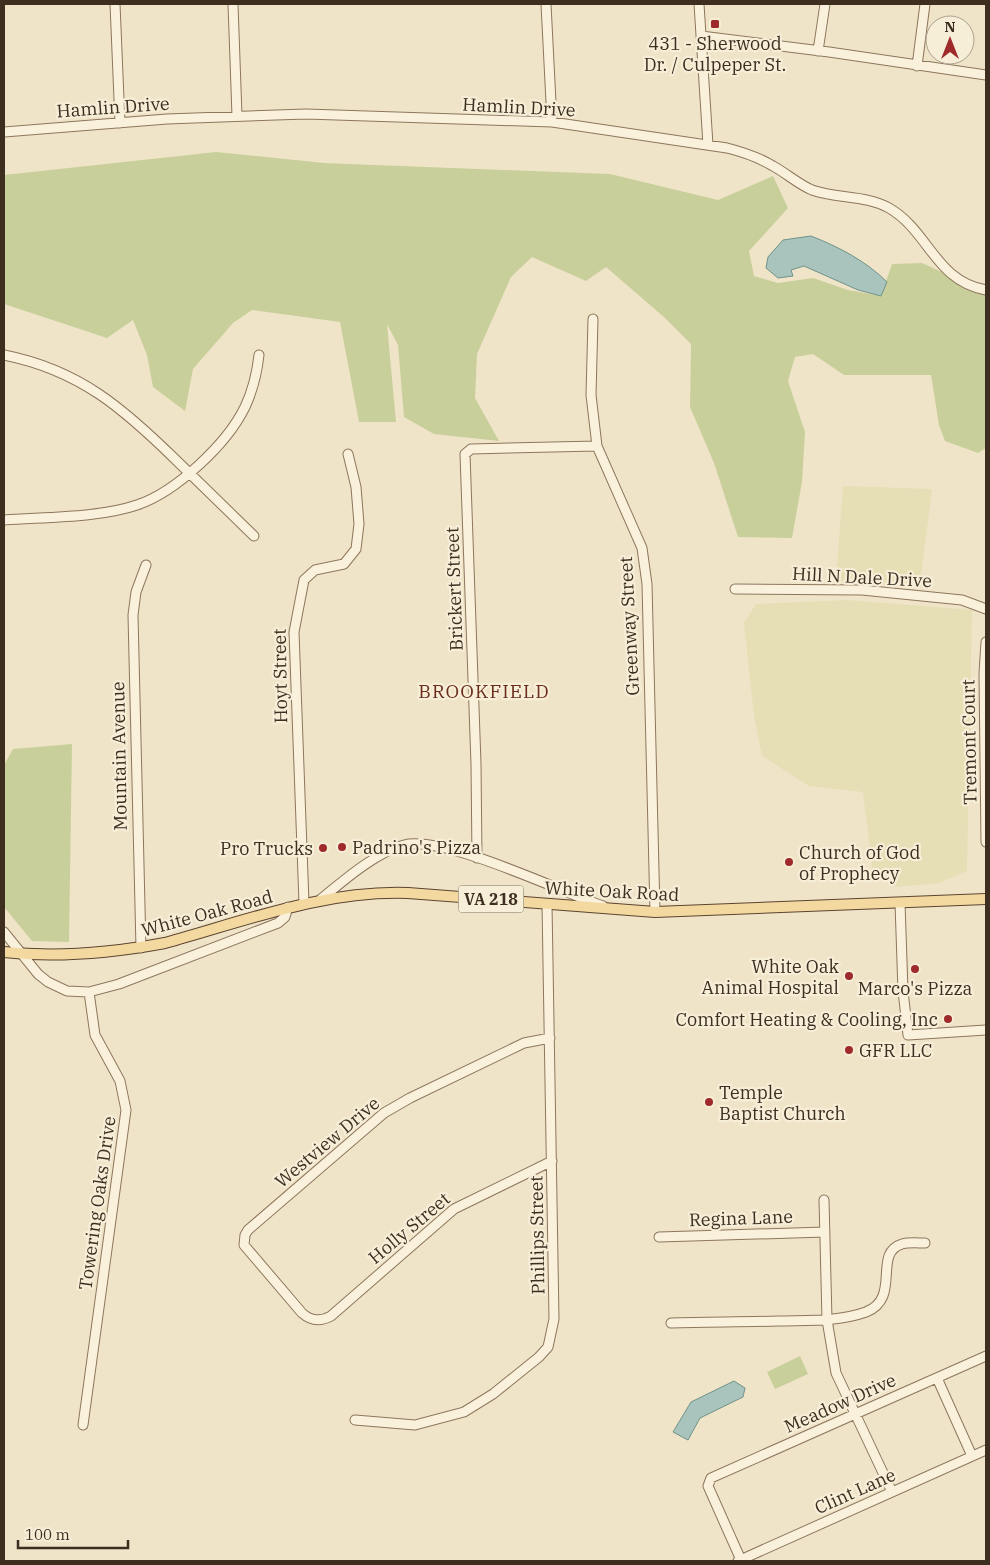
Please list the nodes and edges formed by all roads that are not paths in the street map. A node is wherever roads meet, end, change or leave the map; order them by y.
1 (114, 4) edge
2 (232, 4) edge
3 (546, 4) edge
4 (699, 4) edge
5 (825, 4) edge
6 (925, 4) edge
7 (701, 36) junction
8 (818, 51) junction
9 (917, 66) junction
10 (986, 75) edge
11 (237, 116) junction
12 (552, 122) junction
13 (120, 123) junction
14 (4, 132) edge
15 (708, 145) junction
16 (986, 290) edge
17 (593, 319) dead end
18 (4, 355) edge
19 (259, 355) dead end
20 (597, 446) junction
21 (348, 454) dead end
22 (189, 472) junction
23 (4, 520) edge
24 (254, 536) dead end
25 (146, 565) dead end
26 (735, 589) dead end
27 (986, 608) edge
28 (986, 642) edge
29 (986, 842) edge
30 (477, 858) junction
31 (321, 899) junction
32 (986, 900) edge
33 (304, 903) junction
34 (900, 903) junction
35 (547, 904) junction
36 (288, 907) junction
37 (628, 911) junction
38 (655, 912) junction
39 (4, 932) edge
40 (141, 948) junction
41 (4, 952) edge
42 (21, 954) junction
43 (89, 992) junction
44 (986, 1030) edge
45 (550, 1038) junction
46 (552, 1161) junction
47 (824, 1200) dead end
48 (825, 1232) junction
49 (659, 1237) dead end
50 (925, 1243) dead end
51 (296, 1307) joint
52 (827, 1320) junction
53 (671, 1323) dead end
54 (986, 1356) edge
55 (936, 1378) junction
56 (856, 1413) junction
57 (355, 1420) dead end
58 (83, 1425) dead end
59 (986, 1450) edge
60 (972, 1456) junction
61 (892, 1492) junction
62 (740, 1561) edge

1 - 13 street
2 - 11 street
3 - 12 street
4 - 7 street
5 - 8 street
6 - 9 street
7 - 8 street
7 - 15 street
8 - 9 street
9 - 10 street
11 - 12 street, Hamlin Drive
11 - 13 street, Hamlin Drive
12 - 15 street, Hamlin Drive
13 - 14 street, Hamlin Drive
15 - 16 street, Hamlin Drive
17 - 20 street, Greenway Street
18 - 22 street
19 - 22 street
20 - 30 street, Brickert Street
20 - 38 street, Greenway Street
21 - 33 street, Hoyt Street
22 - 23 street
22 - 24 street
25 - 40 street, Mountain Avenue
26 - 27 street, Hill N Dale Drive
28 - 29 street, Tremont Court
30 - 31 street
30 - 37 street
31 - 33 main road, White Oak Road / VA 218
31 - 35 main road, White Oak Road / VA 218
32 - 34 main road, White Oak Road / VA 218
33 - 36 main road, White Oak Road / VA 218
34 - 38 main road, White Oak Road / VA 218
34 - 44 street
35 - 37 main road, White Oak Road / VA 218
35 - 45 street, Phillips Street
36 - 40 main road, White Oak Road / VA 218
36 - 43 street
37 - 38 main road, White Oak Road / VA 218
39 - 42 street
40 - 42 main road, White Oak Road / VA 218
41 - 42 main road, White Oak Road / VA 218
42 - 43 street
43 - 58 street, Towering Oaks Drive
45 - 46 street, Phillips Street
45 - 51 street, Westview Drive
46 - 51 street, Holly Street
46 - 57 street, Phillips Street
47 - 48 street
48 - 49 street, Regina Lane
48 - 52 street
50 - 52 street
52 - 53 street
52 - 56 street
54 - 55 street, Meadow Drive
55 - 56 street, Meadow Drive
55 - 60 street
56 - 61 street
56 - 62 street, Meadow Drive
59 - 60 street, Clint Lane
60 - 61 street, Clint Lane
61 - 62 street, Clint Lane

